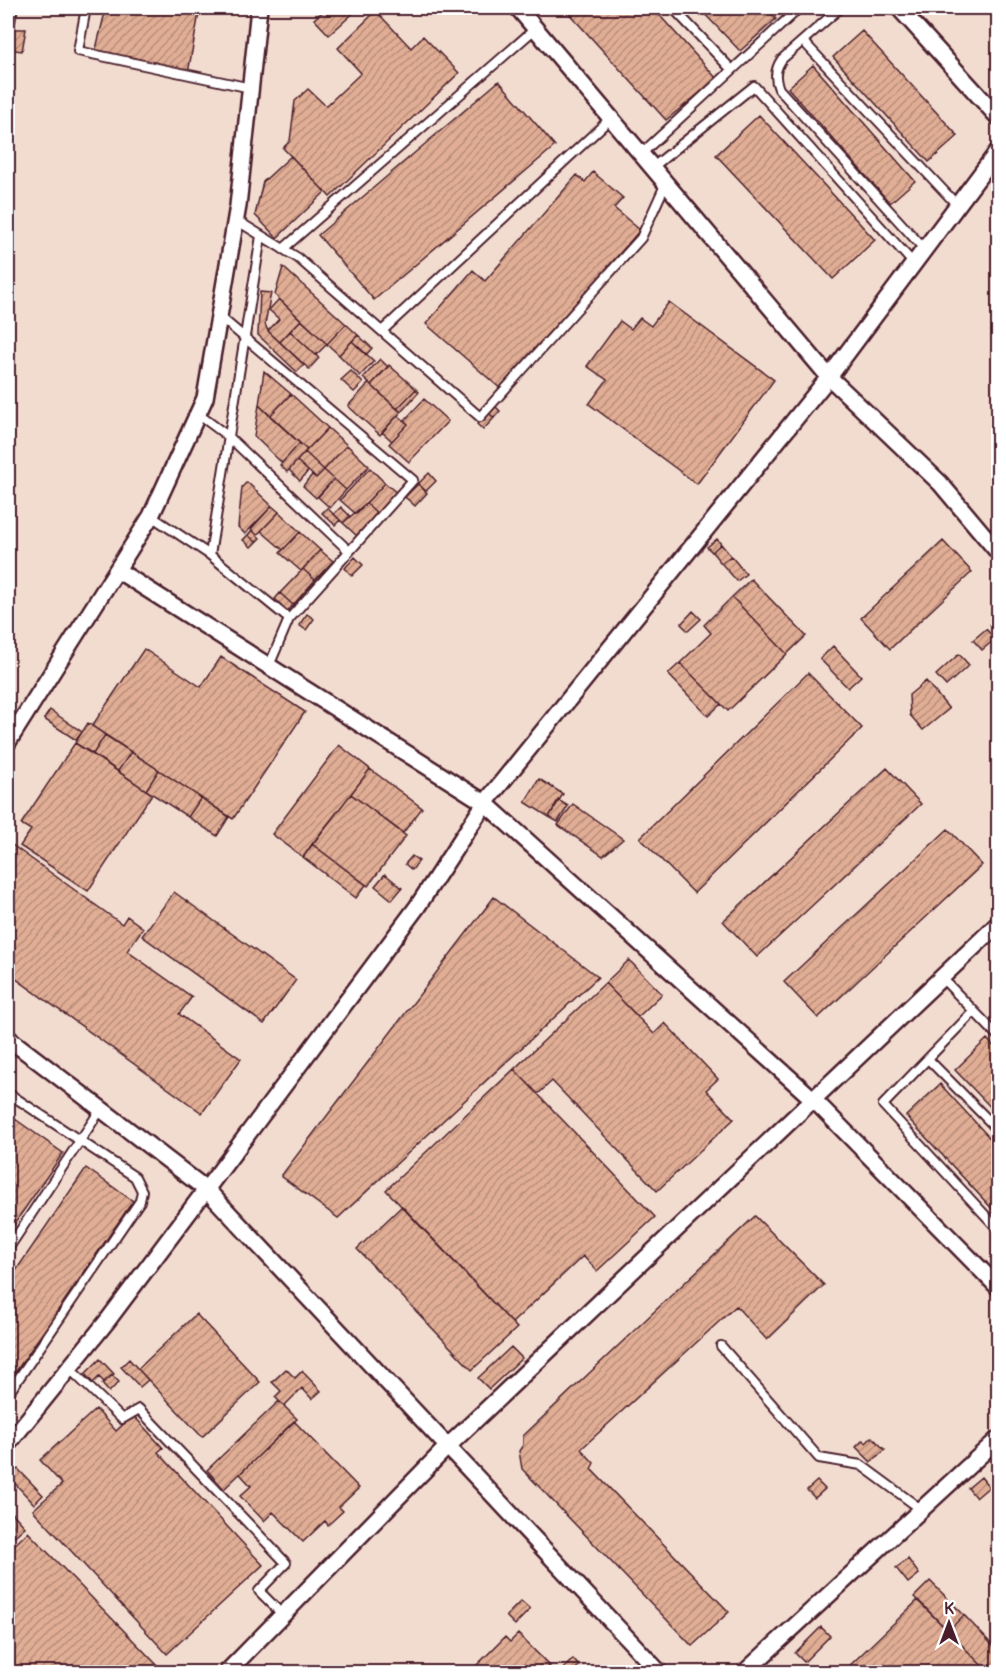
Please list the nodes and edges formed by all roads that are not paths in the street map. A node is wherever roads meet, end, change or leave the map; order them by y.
1 (86, 8) edge
2 (259, 8) edge
3 (519, 8) edge
4 (673, 8) edge
5 (788, 8) edge
6 (840, 8) edge
7 (899, 8) edge
8 (536, 28) junction
9 (803, 41) junction
10 (732, 70) junction
11 (251, 88) junction
12 (999, 117) edge
13 (611, 118) junction
14 (999, 151) edge
15 (641, 154) junction
16 (653, 167) junction
17 (666, 183) junction
18 (958, 206) junction
19 (236, 220) junction
20 (261, 236) junction
21 (283, 249) junction
22 (925, 250) junction
23 (914, 264) junction
24 (219, 316) junction
25 (382, 331) junction
26 (244, 338) junction
27 (829, 377) junction
28 (198, 414) junction
29 (229, 437) junction
30 (151, 516) junction
31 (349, 551) junction
32 (999, 552) edge
33 (210, 555) junction
34 (117, 570) junction
35 (288, 619) junction
36 (269, 666) junction
37 (8, 742) edge
38 (485, 803) junction
39 (999, 924) edge
40 (942, 978) junction
41 (974, 1011) junction
42 (999, 1035) edge
43 (8, 1038) edge
44 (928, 1059) junction
45 (8, 1093) edge
46 (814, 1100) junction
47 (101, 1109) junction
48 (999, 1130) edge
49 (79, 1140) junction
50 (207, 1190) junction
51 (999, 1229) edge
52 (8, 1249) edge
53 (999, 1287) edge
54 (721, 1346) dead end
55 (69, 1368) junction
56 (8, 1394) edge
57 (999, 1439) edge
58 (8, 1444) edge
59 (447, 1447) junction
60 (922, 1510) junction
61 (283, 1615) junction
62 (227, 1672) edge
63 (659, 1672) edge
64 (745, 1672) edge

1 - 11 lane
2 - 11 street
3 - 8 street
4 - 10 lane
5 - 10 lane
6 - 9 lane
7 - 12 street
8 - 13 street
8 - 21 lane
9 - 18 lane
9 - 22 lane
10 - 15 lane
11 - 19 street
13 - 15 street
13 - 25 lane
14 - 18 street
15 - 16 street
16 - 17 street
16 - 23 lane
17 - 25 lane
17 - 27 street
18 - 22 street
19 - 20 lane
19 - 24 street
20 - 21 lane
20 - 26 lane
21 - 25 lane
22 - 23 street
23 - 27 street
24 - 26 lane
24 - 28 street
26 - 29 lane
26 - 31 lane
27 - 32 street
27 - 38 street
28 - 29 lane
28 - 30 street
29 - 31 lane
29 - 33 lane
30 - 33 lane
30 - 34 street
31 - 35 lane
33 - 35 lane
34 - 36 street
34 - 37 street
35 - 36 lane
36 - 38 street
38 - 46 street
38 - 50 street
39 - 40 street
40 - 41 lane
40 - 46 street
41 - 42 lane
41 - 44 lane
43 - 47 street
44 - 48 lane
44 - 51 lane
45 - 49 lane
46 - 53 street
46 - 59 street
47 - 49 lane
47 - 50 street
49 - 52 lane
49 - 56 lane
50 - 55 street
50 - 59 street
54 - 60 lane
55 - 58 street
55 - 61 lane
57 - 60 street
59 - 61 street
59 - 63 street
60 - 64 street
61 - 62 street

